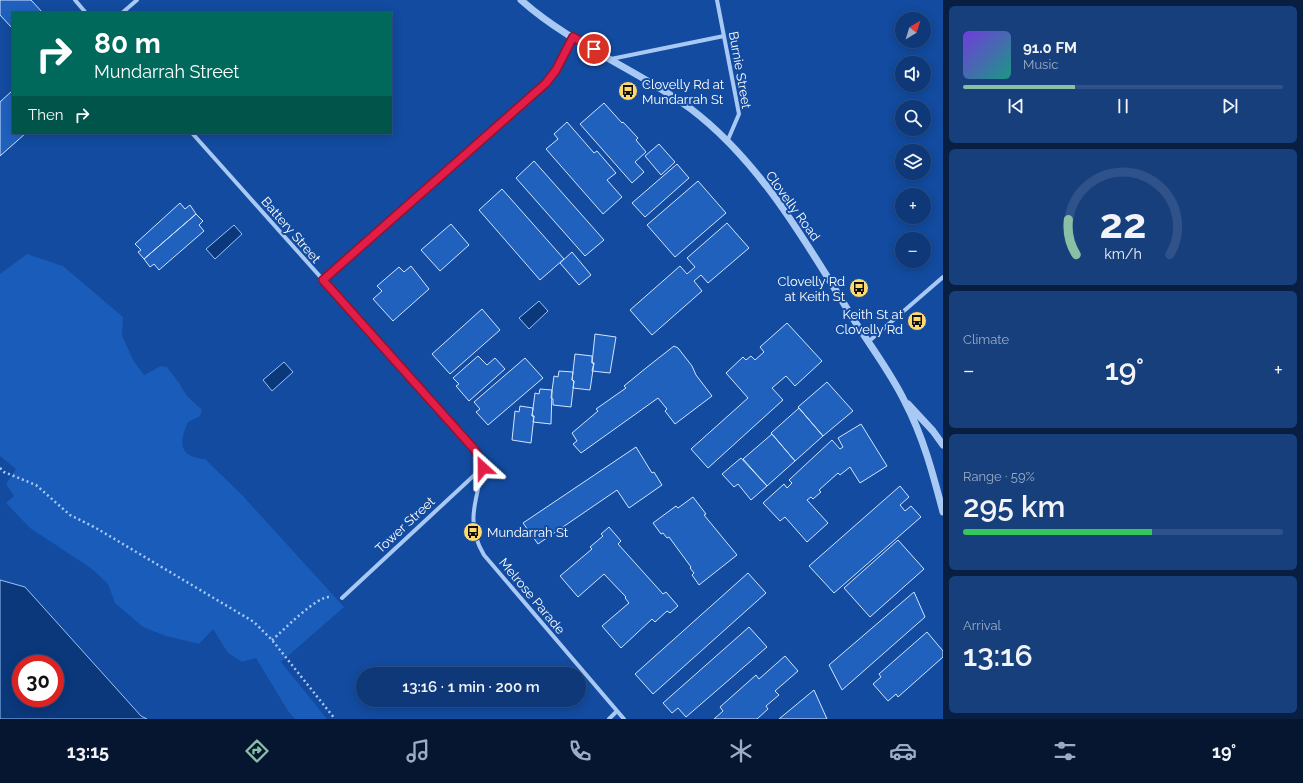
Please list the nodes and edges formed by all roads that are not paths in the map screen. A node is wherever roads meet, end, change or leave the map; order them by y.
1 (75, 0) edge
2 (137, 0) edge
3 (521, 0) edge
4 (717, 0) edge
5 (85, 12) edge
6 (123, 12) edge
7 (724, 36) junction
8 (573, 37) junction
9 (611, 59) junction
10 (193, 134) edge
11 (727, 142) junction
12 (943, 277) edge
13 (323, 280) junction
14 (868, 342) junction
15 (905, 401) junction
16 (943, 445) edge
17 (483, 468) junction
18 (943, 512) edge
19 (342, 598) dead end
20 (617, 711) junction
21 (609, 719) edge
22 (624, 719) edge

1 - 5 street
2 - 6 street
3 - 8 street, Clovelly Road
4 - 7 street, Burnie Street
7 - 9 street
7 - 11 street, Burnie Street
8 - 9 street, Clovelly Road
8 - 13 street
9 - 11 street, Clovelly Road
10 - 13 street, Battery Street
11 - 14 street, Clovelly Road
12 - 14 street
13 - 17 street, Battery Street
14 - 15 street, Clovelly Road
15 - 16 street
15 - 18 street, Clovelly Road
17 - 19 street, Tower Street
17 - 20 street, Melrose Parade
20 - 21 street
20 - 22 street, Melrose Parade

